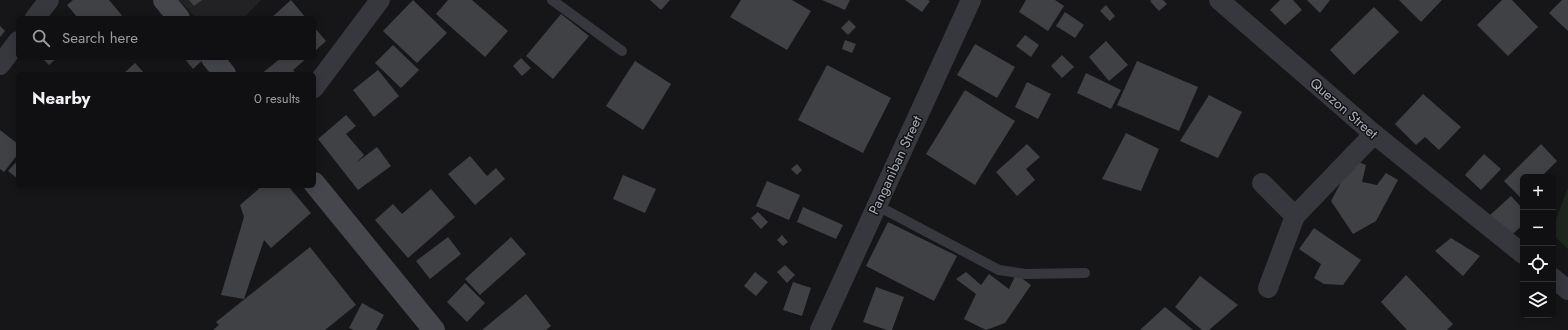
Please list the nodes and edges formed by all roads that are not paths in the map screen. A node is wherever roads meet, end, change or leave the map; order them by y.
1 (49, 0) edge
2 (164, 0) edge
3 (380, 0) edge
4 (552, 0) edge
5 (971, 0) edge
6 (1219, 0) edge
7 (37, 16) edge
8 (177, 16) edge
9 (16, 44) edge
10 (622, 51) dead end
11 (214, 60) edge
12 (0, 65) edge
13 (223, 72) edge
14 (316, 85) edge
15 (1374, 134) junction
16 (1262, 183) dead end
17 (316, 185) edge
18 (876, 205) junction
19 (1295, 216) junction
20 (1520, 252) edge
21 (1085, 274) dead end
22 (1556, 280) edge
23 (1268, 288) dead end
24 (1568, 290) edge
25 (434, 330) edge
26 (820, 330) edge

1 - 7 street
2 - 8 main road
3 - 14 street
4 - 10 lane
5 - 18 street, Panganiban Street
6 - 15 street, Quezon Street
9 - 12 street
11 - 13 main road
15 - 19 street
15 - 20 street, Quezon Street
16 - 19 street
17 - 25 main road
18 - 21 lane
18 - 26 street, Panganiban Street
19 - 23 street
22 - 24 street

